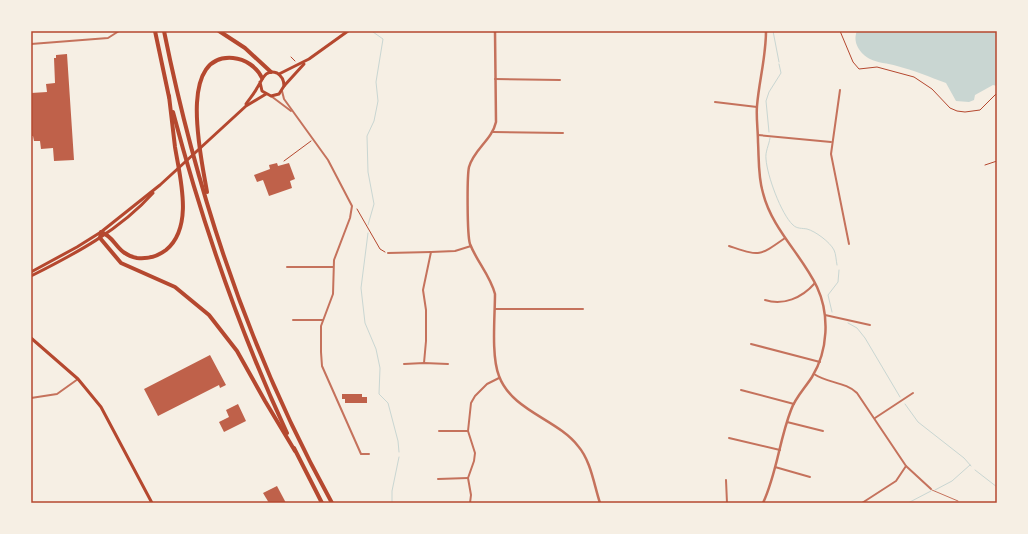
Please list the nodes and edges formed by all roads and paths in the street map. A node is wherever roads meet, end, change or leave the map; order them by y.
1 (119, 31) edge
2 (155, 31) edge
3 (164, 31) edge
4 (219, 31) edge
5 (348, 31) edge
6 (495, 31) edge
7 (766, 31) edge
8 (840, 31) edge
9 (31, 44) edge
10 (291, 57) dead end
11 (309, 59) junction
12 (297, 63) dead end
13 (271, 72) junction
14 (279, 74) junction
15 (494, 79) junction
16 (261, 80) junction
17 (560, 80) dead end
18 (284, 86) junction
19 (840, 90) dead end
20 (282, 91) junction
21 (997, 93) edge
22 (266, 94) junction
23 (169, 96) junction
24 (271, 96) junction
25 (715, 102) dead end
26 (246, 106) junction
27 (757, 106) junction
28 (294, 113) junction
29 (493, 132) junction
30 (563, 133) dead end
31 (758, 134) junction
32 (314, 139) junction
33 (831, 142) junction
34 (284, 161) dead end
35 (997, 161) edge
36 (985, 165) dead end
37 (160, 185) junction
38 (209, 206) junction
39 (357, 210) dead end
40 (101, 232) junction
41 (107, 234) junction
42 (100, 238) junction
43 (785, 238) junction
44 (849, 244) dead end
45 (471, 246) junction
46 (729, 246) dead end
47 (431, 252) junction
48 (388, 253) joint
49 (287, 267) dead end
50 (333, 267) junction
51 (31, 272) edge
52 (31, 276) edge
53 (815, 283) junction
54 (765, 300) dead end
55 (495, 309) junction
56 (583, 309) dead end
57 (825, 314) junction
58 (293, 320) dead end
59 (323, 320) junction
60 (870, 325) dead end
61 (31, 338) edge
62 (751, 344) dead end
63 (820, 362) junction
64 (424, 363) junction
65 (404, 364) dead end
66 (448, 364) dead end
67 (814, 374) junction
68 (78, 378) junction
69 (499, 378) junction
70 (741, 390) dead end
71 (913, 393) dead end
72 (31, 398) edge
73 (794, 404) junction
74 (875, 418) junction
75 (787, 422) junction
76 (439, 431) dead end
77 (823, 431) dead end
78 (468, 432) junction
79 (729, 438) dead end
80 (780, 450) junction
81 (295, 451) junction
82 (369, 454) dead end
83 (906, 466) junction
84 (775, 467) junction
85 (810, 477) dead end
86 (468, 478) junction
87 (438, 479) dead end
88 (726, 480) dead end
89 (931, 489) joint
90 (958, 501) dead end
91 (152, 503) edge
92 (322, 503) edge
93 (332, 503) edge
94 (470, 503) edge
95 (600, 503) edge
96 (727, 503) edge
97 (763, 503) edge
98 (862, 503) edge

1 - 9 street
2 - 23 highway
3 - 38 highway
4 - 13 highway
5 - 11 main road
6 - 15 street
7 - 27 street
8 - 21 path
10 - 12 path
11 - 14 main road
11 - 18 main road
13 - 14 main road
13 - 16 main road
14 - 18 main road
15 - 17 street
15 - 29 street
16 - 22 main road
16 - 26 main road
16 - 38 highway
18 - 20 main road
19 - 33 street
20 - 24 main road
20 - 28 street
22 - 24 main road
22 - 26 main road
23 - 41 highway
23 - 81 highway
24 - 28 street
25 - 27 street
26 - 37 main road
27 - 31 street
28 - 32 street
29 - 30 street
29 - 45 street
31 - 33 street
31 - 43 street
32 - 34 path
32 - 50 street
33 - 44 street
35 - 36 path
37 - 40 main road
37 - 41 main road
38 - 93 highway
39 - 48 path
40 - 41 highway
40 - 42 highway
40 - 51 main road
41 - 42 main road
42 - 52 main road
42 - 81 highway
43 - 46 street
43 - 53 street
45 - 47 street
45 - 55 street
47 - 48 street
47 - 64 street
49 - 50 street
50 - 59 street
53 - 54 street
53 - 57 street
55 - 56 street
55 - 69 street
57 - 60 street
57 - 63 street
58 - 59 street
59 - 82 street
61 - 68 main road
62 - 63 street
63 - 67 street
64 - 65 street
64 - 66 street
67 - 73 street
67 - 74 street
68 - 72 street
68 - 91 main road
69 - 78 street
69 - 95 street
70 - 73 street
71 - 74 street
73 - 75 street
74 - 83 street
75 - 77 street
75 - 80 street
76 - 78 street
78 - 86 street
79 - 80 street
80 - 84 street
81 - 92 highway
83 - 89 street
83 - 98 street
84 - 85 street
84 - 97 street
86 - 87 street
86 - 94 street
88 - 96 street
89 - 90 lane

